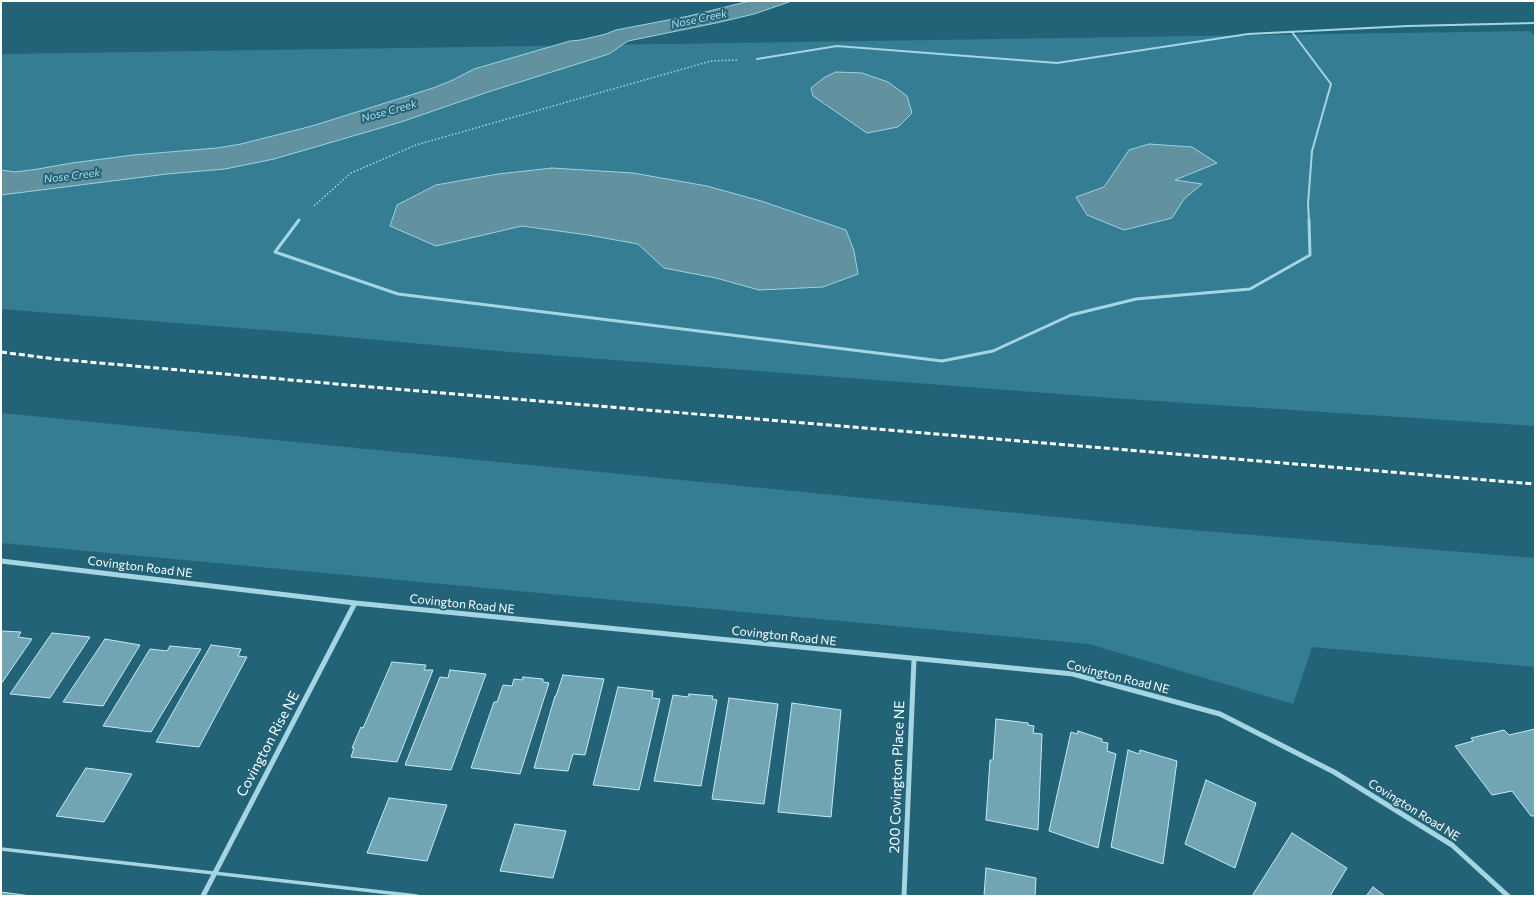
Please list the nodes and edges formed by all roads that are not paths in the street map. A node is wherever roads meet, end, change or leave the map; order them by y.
1 (1535, 23) edge
2 (1292, 32) junction
3 (758, 59) road end
4 (299, 220) road end
5 (1, 561) edge
6 (355, 603) junction
7 (914, 659) junction
8 (1, 849) edge
9 (214, 874) junction
10 (203, 896) edge
11 (417, 896) edge
12 (904, 896) edge
13 (1508, 896) edge

1 - 2 lane
2 - 3 lane
2 - 4 lane
5 - 6 street, Covington Road NE
6 - 7 street, Covington Road NE
6 - 9 street, Covington Rise NE
7 - 12 street, 200 Covington Place NE
7 - 13 street, Covington Road NE
8 - 9 lane
9 - 10 street, Covington Rise NE
9 - 11 lane

